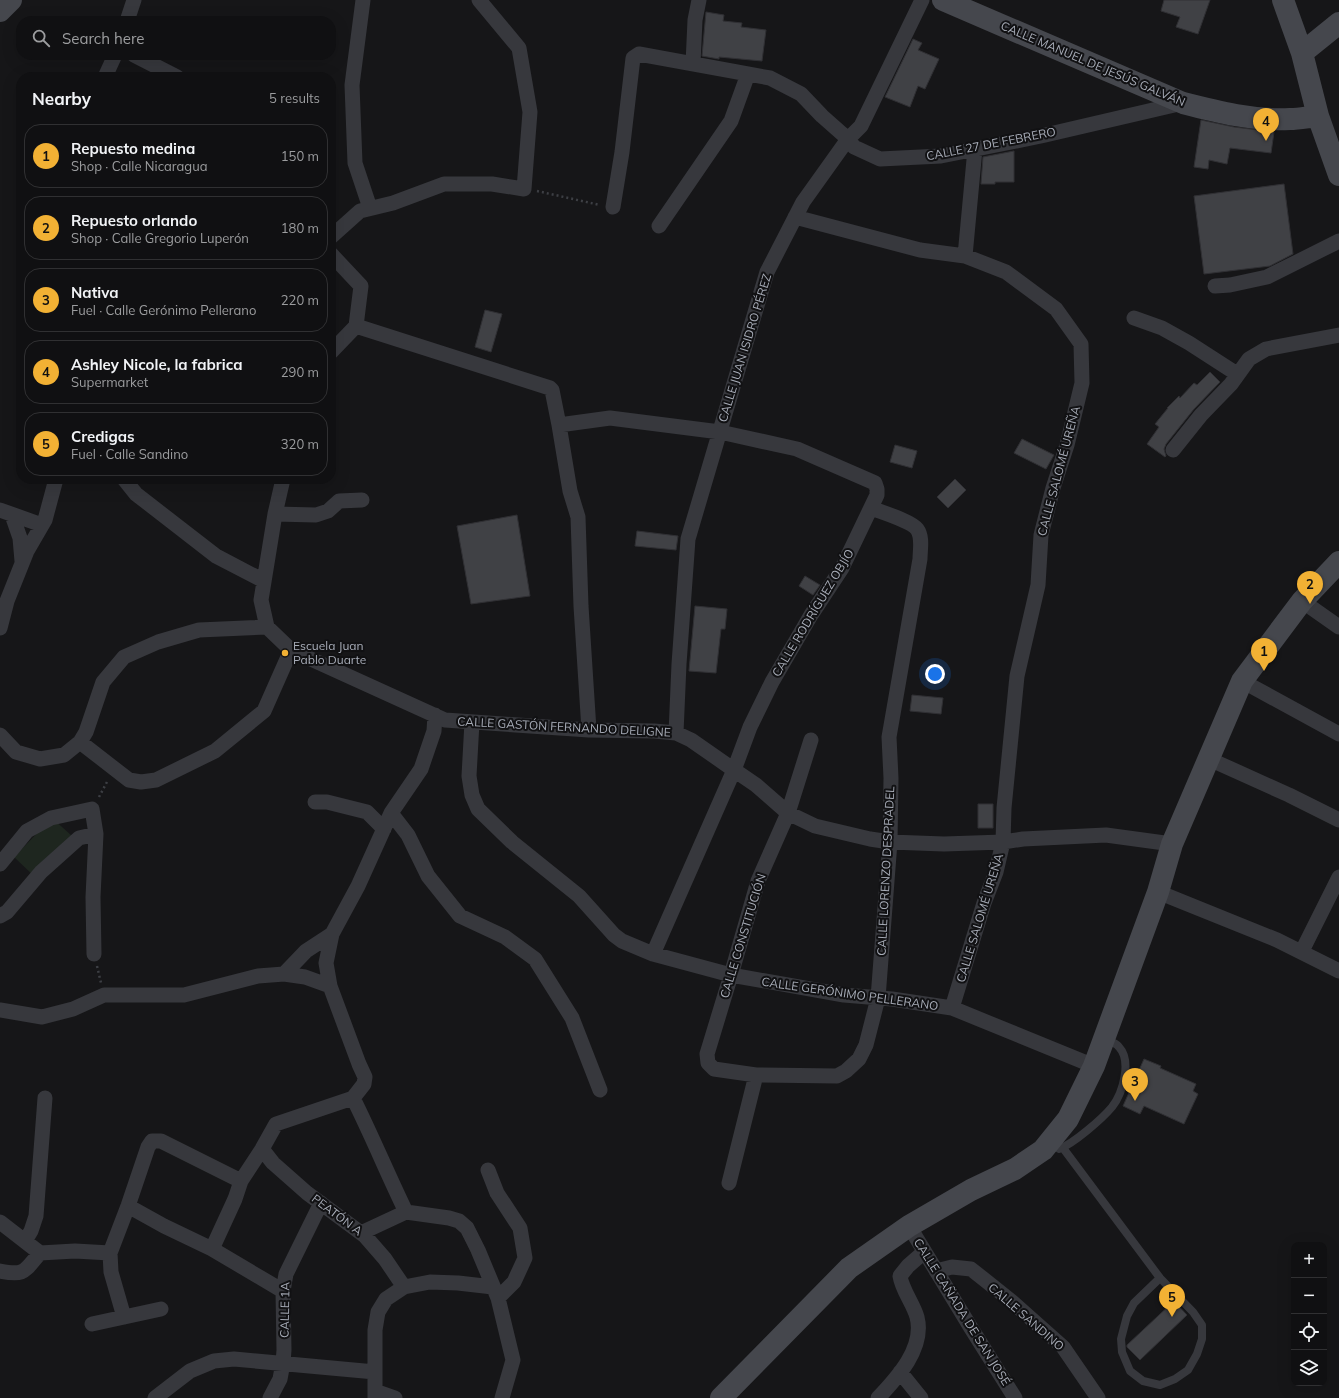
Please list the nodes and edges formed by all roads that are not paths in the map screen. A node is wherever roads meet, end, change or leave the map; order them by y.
1 (11, 0) edge
2 (134, 0) edge
3 (363, 0) edge
4 (479, 0) edge
5 (699, 0) edge
6 (922, 0) edge
7 (943, 0) edge
8 (1283, 0) edge
9 (0, 10) edge
10 (129, 16) edge
11 (1339, 23) edge
12 (1302, 53) junction
13 (113, 60) edge
14 (114, 60) edge
15 (144, 60) edge
16 (692, 64) junction
17 (107, 72) edge
18 (113, 72) edge
19 (167, 72) edge
20 (748, 74) junction
21 (1183, 103) junction
22 (1318, 116) junction
23 (848, 139) junction
24 (975, 149) junction
25 (1339, 175) edge
26 (613, 207) road end
27 (370, 208) junction
28 (795, 217) junction
29 (659, 226) dead end
30 (336, 232) edge
31 (1339, 241) edge
32 (965, 256) junction
33 (336, 259) edge
34 (1215, 286) dead end
35 (1134, 318) dead end
36 (351, 331) junction
37 (336, 332) edge
38 (1339, 335) edge
39 (336, 347) edge
40 (1237, 374) junction
41 (559, 425) junction
42 (720, 432) junction
43 (1173, 450) dead end
44 (55, 484) edge
45 (128, 484) edge
46 (282, 484) edge
47 (362, 500) dead end
48 (871, 508) junction
49 (6, 513) edge
50 (275, 514) junction
51 (42, 525) junction
52 (1339, 562) edge
53 (22, 564) junction
54 (264, 581) junction
55 (1302, 601) junction
56 (267, 627) junction
57 (1339, 627) edge
58 (0, 628) edge
59 (291, 650) junction
60 (1242, 681) junction
61 (435, 715) junction
62 (472, 722) junction
63 (589, 730) junction
64 (676, 733) junction
65 (1339, 734) edge
66 (0, 735) edge
67 (811, 740) dead end
68 (80, 742) junction
69 (1209, 759) junction
70 (734, 770) junction
71 (315, 802) dead end
72 (391, 813) junction
73 (788, 813) junction
74 (1339, 820) edge
75 (384, 829) junction
76 (96, 834) junction
77 (890, 842) junction
78 (1003, 842) junction
79 (1172, 844) junction
80 (0, 864) edge
81 (1339, 877) edge
82 (1158, 892) junction
83 (0, 916) edge
84 (332, 934) junction
85 (1302, 951) junction
86 (94, 954) road end
87 (653, 954) junction
88 (1339, 971) edge
89 (284, 974) junction
90 (731, 975) junction
91 (330, 986) junction
92 (878, 998) junction
93 (952, 1008) junction
94 (0, 1010) edge
95 (1104, 1038) junction
96 (1094, 1066) junction
97 (756, 1075) junction
98 (600, 1090) dead end
99 (45, 1098) dead end
100 (353, 1098) junction
101 (262, 1149) junction
102 (1053, 1149) junction
103 (488, 1170) dead end
104 (241, 1181) junction
105 (729, 1183) dead end
106 (321, 1203) junction
107 (128, 1206) junction
108 (406, 1212) junction
109 (0, 1222) edge
110 (908, 1226) junction
111 (361, 1233) junction
112 (25, 1241) junction
113 (212, 1249) junction
114 (924, 1252) junction
115 (40, 1253) junction
116 (110, 1253) junction
117 (0, 1271) edge
118 (936, 1271) junction
119 (1160, 1278) junction
120 (404, 1287) junction
121 (283, 1291) junction
122 (496, 1293) junction
123 (161, 1309) dead end
124 (124, 1317) junction
125 (92, 1324) dead end
126 (283, 1363) junction
127 (375, 1372) junction
128 (900, 1372) junction
129 (375, 1394) edge
130 (155, 1398) edge
131 (270, 1398) edge
132 (395, 1398) edge
133 (502, 1398) edge
134 (721, 1398) edge
135 (878, 1398) edge
136 (921, 1398) edge
137 (1015, 1398) edge
138 (1098, 1398) edge

1 - 9 main road
2 - 10 street
3 - 27 street
4 - 27 street
5 - 16 street
6 - 23 street, CALLE JUAN ISIDRO PÉREZ
7 - 21 main road, CALLE MANUEL DE JESÚS GALVÁN
8 - 12 main road
11 - 12 main road
12 - 22 main road
13 - 17 street
14 - 18 street
15 - 19 street
16 - 20 street, CALLE 27 DE FEBRERO
16 - 26 street, CALLE 27 DE FEBRERO
20 - 23 street, CALLE 27 DE FEBRERO
20 - 29 street
21 - 22 main road, CALLE MANUEL DE JESÚS GALVÁN
21 - 24 street, CALLE 27 DE FEBRERO
22 - 25 main road
23 - 24 street, CALLE 27 DE FEBRERO
23 - 28 street, CALLE JUAN ISIDRO PÉREZ
24 - 32 street
27 - 30 street
28 - 32 street, CALLE SALOMÉ UREÑA
28 - 42 street, CALLE JUAN ISIDRO PÉREZ
31 - 34 street
32 - 78 street, CALLE SALOMÉ UREÑA
33 - 36 street
35 - 40 street
36 - 37 street
36 - 39 street
36 - 41 street
38 - 40 street
40 - 43 street
41 - 42 street, CALLE RODRÍGUEZ OBJÍO
41 - 63 street
42 - 48 street, CALLE RODRÍGUEZ OBJÍO
42 - 64 street, CALLE JUAN ISIDRO PÉREZ
44 - 51 street
45 - 54 street
46 - 50 street
47 - 50 street
48 - 70 street, CALLE RODRÍGUEZ OBJÍO
48 - 77 street, CALLE LORENZO DESPRADEL
49 - 51 street
49 - 53 street
50 - 54 street
51 - 53 street
52 - 55 main road
53 - 58 street
54 - 56 street
55 - 57 street
55 - 60 main road
56 - 59 street, CALLE GASTÓN FERNANDO DELIGNE
56 - 68 street
59 - 61 street, CALLE GASTÓN FERNANDO DELIGNE
59 - 68 street
60 - 65 street
60 - 69 main road
61 - 62 street, CALLE GASTÓN FERNANDO DELIGNE
61 - 72 street
62 - 63 street, CALLE GASTÓN FERNANDO DELIGNE
62 - 87 street, CALLE GERÓNIMO PELLERANO
63 - 64 street, CALLE GASTÓN FERNANDO DELIGNE
64 - 70 street, CALLE GASTÓN FERNANDO DELIGNE
66 - 68 street
67 - 73 street, CALLE CONSTITUCIÓN
69 - 74 street
69 - 79 main road
70 - 73 street, CALLE GASTÓN FERNANDO DELIGNE
70 - 87 street, CALLE RODRÍGUEZ OBJÍO
71 - 75 street
72 - 75 street
72 - 98 street
73 - 77 street, CALLE GASTÓN FERNANDO DELIGNE
73 - 90 street, CALLE CONSTITUCIÓN
75 - 84 street
76 - 80 street
76 - 83 street
76 - 86 street
77 - 78 street, CALLE GASTÓN FERNANDO DELIGNE
77 - 92 street, CALLE LORENZO DESPRADEL
78 - 79 street, CALLE GASTÓN FERNANDO DELIGNE
78 - 93 street, CALLE SALOMÉ UREÑA
79 - 82 main road
81 - 85 street
82 - 85 street
82 - 95 main road
84 - 89 street
84 - 91 street
85 - 88 street
87 - 90 street, CALLE GERÓNIMO PELLERANO
89 - 91 street
89 - 94 street
90 - 92 street, CALLE GERÓNIMO PELLERANO
90 - 97 street, CALLE CONSTITUCIÓN
91 - 100 street
92 - 93 street, CALLE GERÓNIMO PELLERANO
92 - 97 street, CALLE LORENZO DESPRADEL
93 - 96 street, CALLE GERÓNIMO PELLERANO
95 - 96 main road
95 - 102 lane
96 - 102 main road
97 - 105 street
99 - 112 street
100 - 101 street
100 - 108 street
101 - 104 street
101 - 106 street, PEATÓN A
102 - 110 main road
102 - 119 lane
103 - 122 street
104 - 107 street
104 - 113 street
106 - 111 street, PEATÓN A
106 - 121 street, CALLE 1A
107 - 113 street
107 - 116 street
108 - 111 street
108 - 122 street
109 - 112 street
110 - 114 street, CALLE CAÑADA DE SAN JOSÉ
110 - 134 main road
111 - 120 street, PEATÓN A
112 - 115 street
113 - 121 street
114 - 118 street, CALLE CAÑADA DE SAN JOSÉ
114 - 128 street
115 - 116 street
115 - 117 street
116 - 124 street
118 - 137 street, CALLE CAÑADA DE SAN JOSÉ
118 - 138 street, CALLE SANDINO
119 - 119 lane
120 - 122 street
120 - 127 street
121 - 126 street, CALLE 1A
122 - 133 street
123 - 124 street
124 - 125 street
126 - 127 street
126 - 130 street
126 - 131 street, CALLE 1A
127 - 129 street
128 - 135 street
128 - 136 street
129 - 132 street

